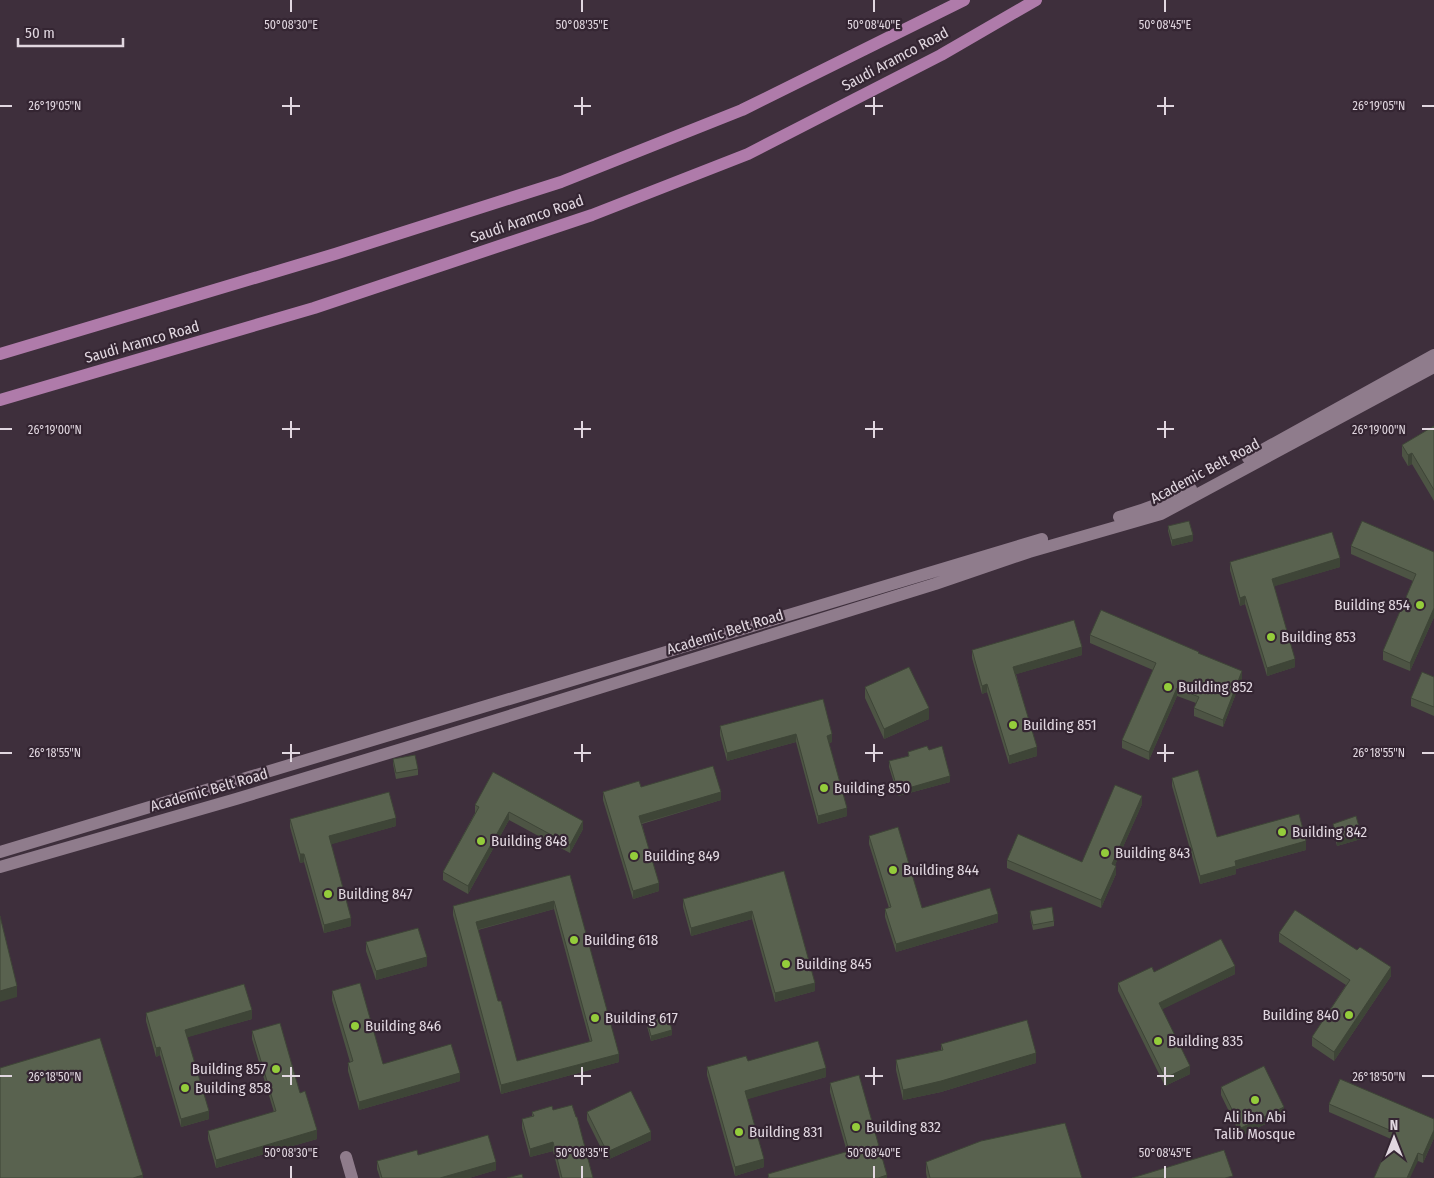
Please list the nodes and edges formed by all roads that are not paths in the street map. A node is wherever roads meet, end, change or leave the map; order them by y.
1 (964, 0) edge
2 (1036, 0) edge
3 (0, 354) edge
4 (1434, 355) edge
5 (1434, 367) edge
6 (0, 400) edge
7 (0, 852) edge
8 (0, 866) edge
9 (346, 1157) dead end
10 (352, 1178) edge

1 - 3 main road, Saudi Aramco Road
2 - 6 main road, Saudi Aramco Road
4 - 7 street, Academic Belt Road
5 - 8 street, Academic Belt Road
9 - 10 street

